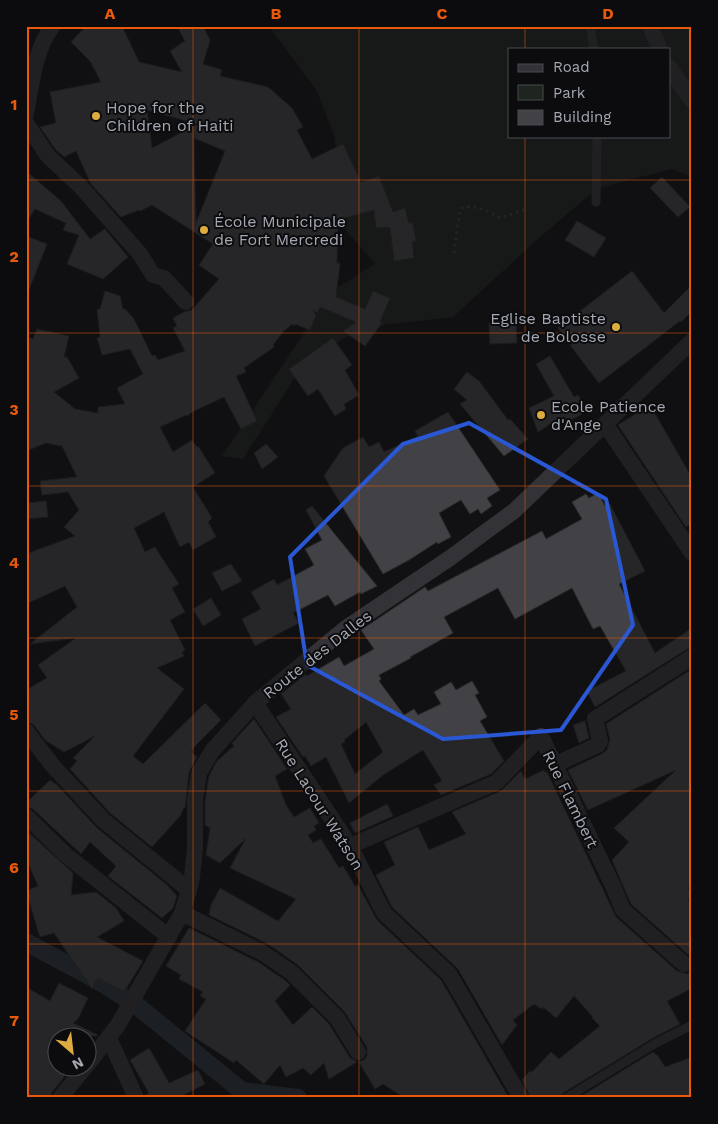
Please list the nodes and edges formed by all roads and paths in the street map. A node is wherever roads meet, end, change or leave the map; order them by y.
1 (54, 26) edge
2 (590, 26) edge
3 (650, 26) edge
4 (594, 48) edge
5 (660, 48) edge
6 (670, 69) edge
7 (692, 102) edge
8 (26, 114) edge
9 (26, 123) edge
10 (597, 138) edge
11 (596, 202) dead end
12 (524, 210) dead end
13 (454, 253) dead end
14 (186, 302) dead end
15 (692, 341) edge
16 (605, 424) junction
17 (692, 553) edge
18 (692, 657) edge
19 (255, 703) junction
20 (26, 731) edge
21 (554, 764) junction
22 (26, 816) edge
23 (350, 846) junction
24 (189, 890) junction
25 (182, 912) junction
26 (169, 937) junction
27 (684, 964) dead end
28 (692, 1025) edge
29 (114, 1032) junction
30 (98, 1052) edge
31 (358, 1052) dead end
32 (78, 1076) edge
33 (60, 1098) edge
34 (136, 1098) edge
35 (521, 1098) edge
36 (566, 1098) edge

1 - 8 street
2 - 4 lane
3 - 5 street
6 - 7 street
9 - 14 street
10 - 11 lane
12 - 13 path
15 - 16 street, Route des Dalles
16 - 17 street
16 - 19 street, Route des Dalles
18 - 21 street
19 - 23 street, Rue Lacour Watson
19 - 24 street, Route des Dalles
20 - 24 street
21 - 23 street, Rue Flambert
21 - 27 street, Rue Flambert
22 - 26 street
23 - 35 street, Rue Lacour Watson
24 - 25 street, Route des Dalles
25 - 26 street, Route des Dalles
25 - 31 street
26 - 29 street, Route des Dalles
28 - 36 lane
29 - 30 street, Route des Dalles
29 - 34 street
32 - 33 street, Route des Dalles

